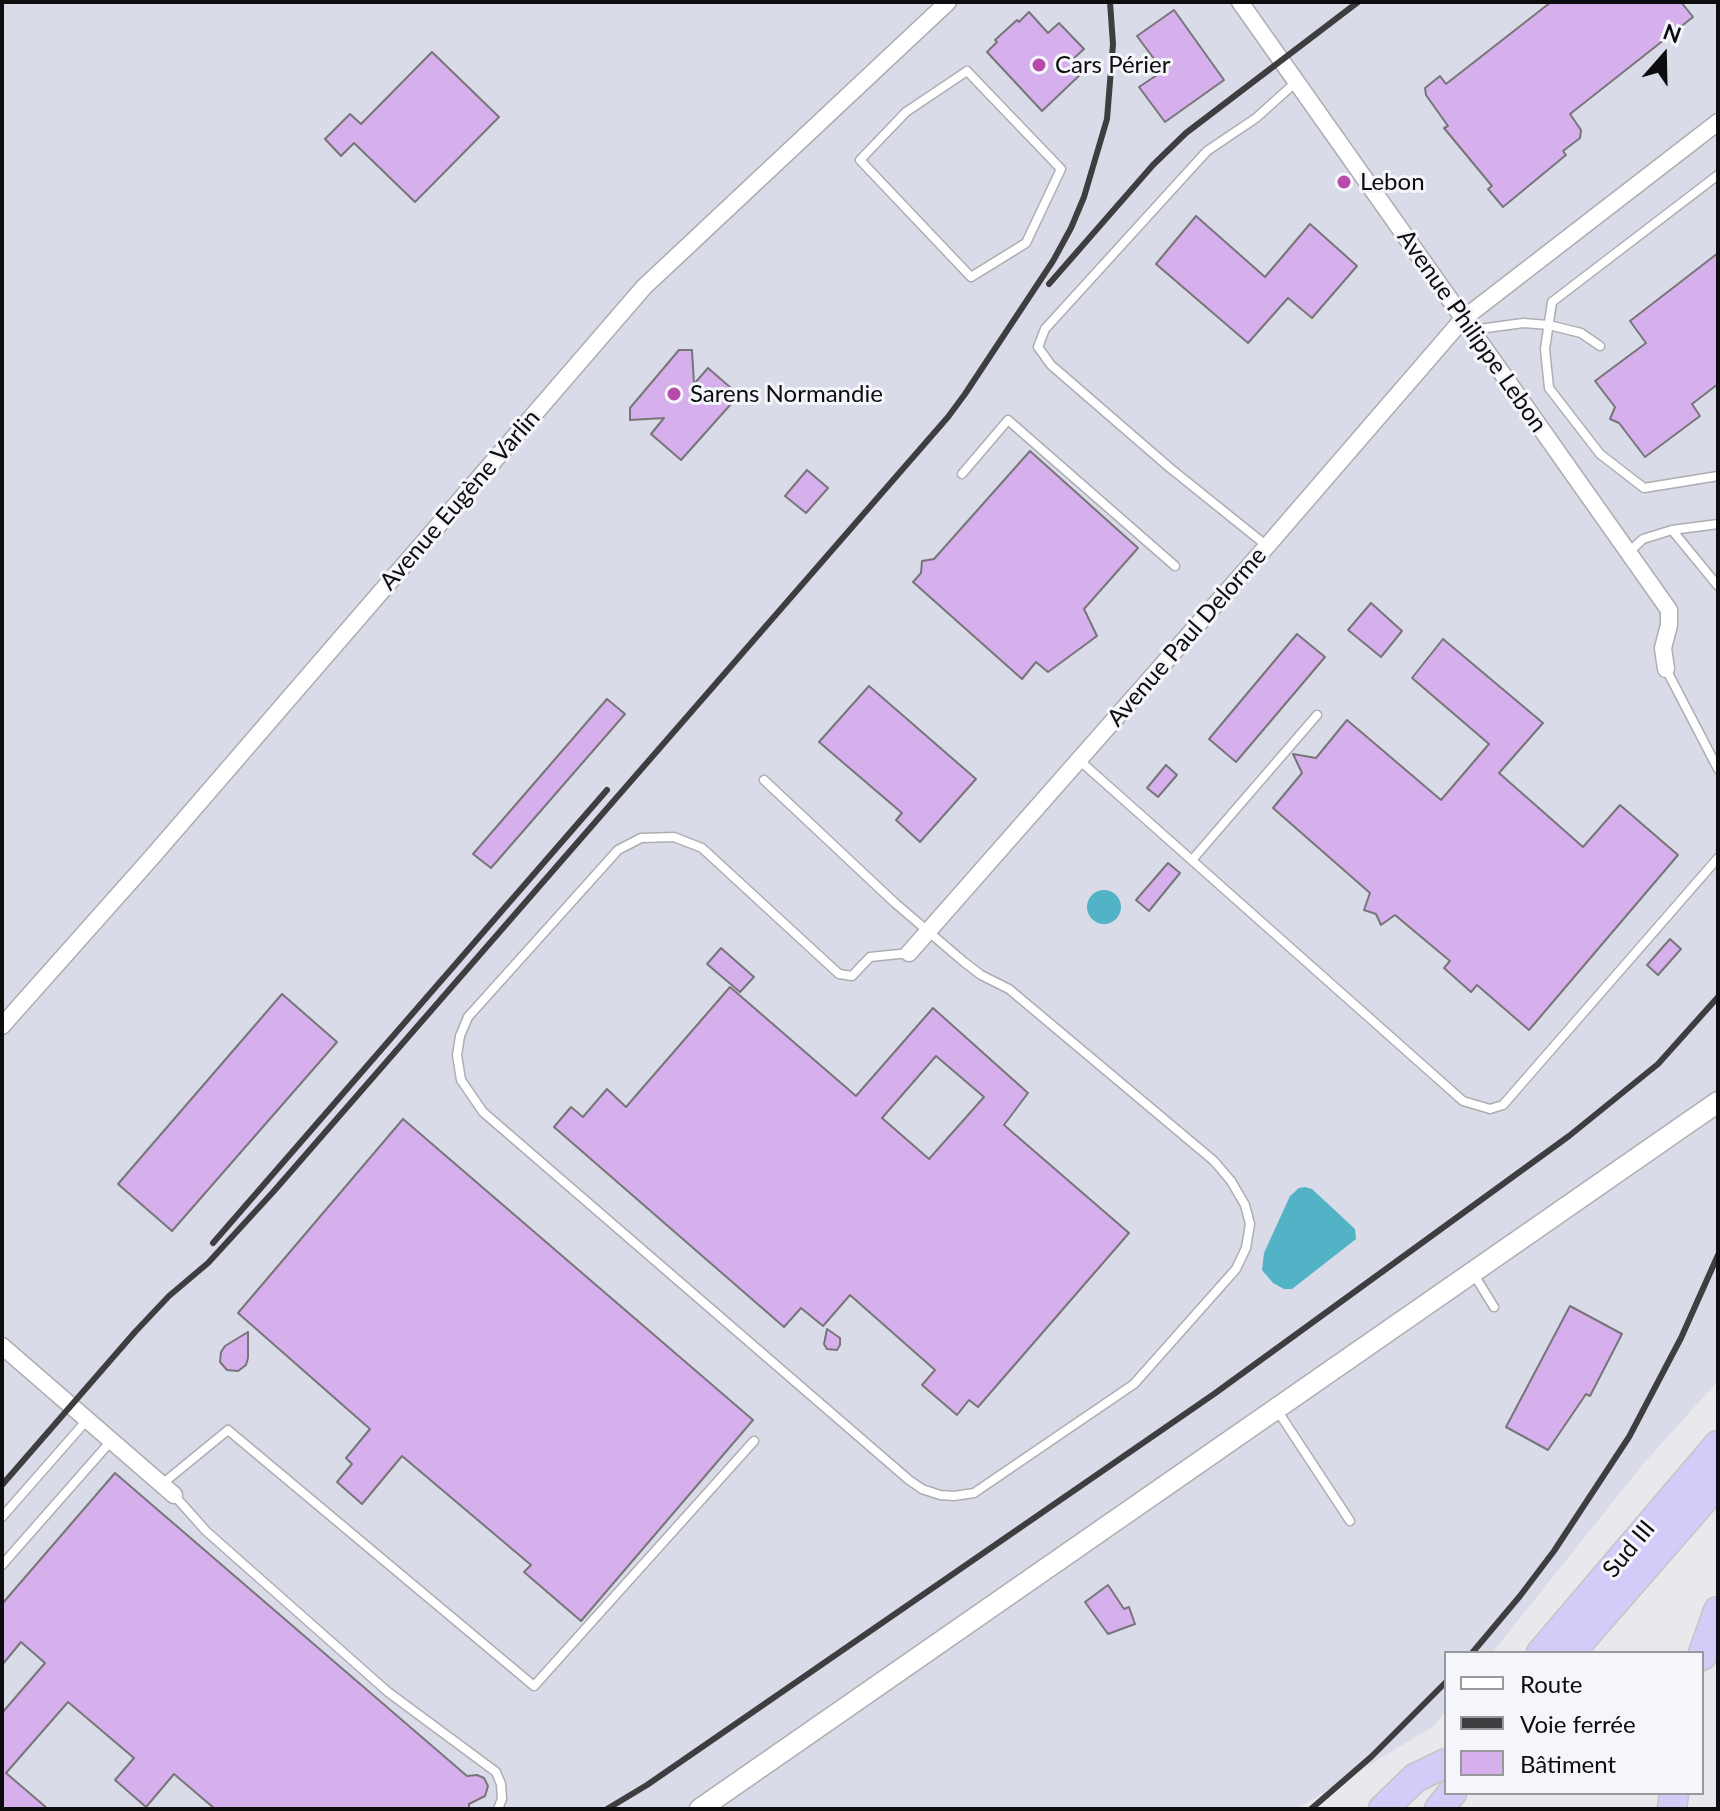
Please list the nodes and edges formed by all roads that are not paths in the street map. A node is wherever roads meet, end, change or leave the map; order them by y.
1 (948, 2) edge
2 (1240, 2) edge
3 (967, 71) joint
4 (1296, 82) junction
5 (1718, 122) edge
6 (1718, 175) edge
7 (1467, 324) junction
8 (1549, 325) junction
9 (1600, 346) dead end
10 (962, 474) dead end
11 (1718, 476) edge
12 (1718, 524) edge
13 (1672, 530) junction
14 (1267, 546) junction
15 (1628, 552) junction
16 (1175, 566) dead end
17 (1718, 586) edge
18 (1666, 669) joint
19 (1317, 715) dead end
20 (1079, 760) junction
21 (1718, 769) edge
22 (764, 780) dead end
23 (1718, 858) edge
24 (1192, 860) junction
25 (928, 931) junction
26 (909, 953) joint
27 (2, 1026) edge
28 (1718, 1102) edge
29 (1473, 1272) junction
30 (1494, 1307) dead end
31 (2, 1346) edge
32 (1276, 1410) junction
33 (87, 1419) junction
34 (111, 1440) junction
35 (754, 1441) dead end
36 (1718, 1445) edge
37 (1718, 1483) edge
38 (168, 1489) junction
39 (2, 1517) edge
40 (1350, 1521) dead end
41 (2, 1565) edge
42 (1718, 1611) edge
43 (1543, 1651) edge
44 (1572, 1651) edge
45 (1704, 1651) edge
46 (1444, 1765) edge
47 (1444, 1766) edge
48 (498, 1809) edge
49 (700, 1809) edge
50 (1383, 1809) edge
51 (1408, 1809) edge

1 - 27 street, Avenue Eugène Varlin
2 - 4 street, Avenue Philippe Lebon
3 - 3 lane
4 - 7 street, Avenue Philippe Lebon
4 - 14 lane
5 - 7 street, Avenue Paul Delorme
6 - 8 lane
7 - 8 lane
7 - 14 street, Avenue Paul Delorme
7 - 15 street, Avenue Philippe Lebon
8 - 9 lane
8 - 11 lane
10 - 16 lane
12 - 13 lane
13 - 15 lane
13 - 17 lane
14 - 20 street, Avenue Paul Delorme
15 - 18 street, Avenue Philippe Lebon
18 - 21 lane
19 - 24 lane
20 - 24 lane
20 - 25 street, Avenue Paul Delorme
22 - 25 lane
23 - 24 lane
25 - 26 street, Avenue Paul Delorme
25 - 26 lane
28 - 29 street
29 - 30 lane
29 - 32 street
31 - 33 street
32 - 40 lane
32 - 49 street
33 - 34 street
33 - 39 lane
34 - 38 street
34 - 41 lane
35 - 38 lane
36 - 43 highway, Sud III
37 - 44 highway, Sud III
38 - 48 lane
42 - 45 highway
46 - 50 highway
47 - 51 highway

